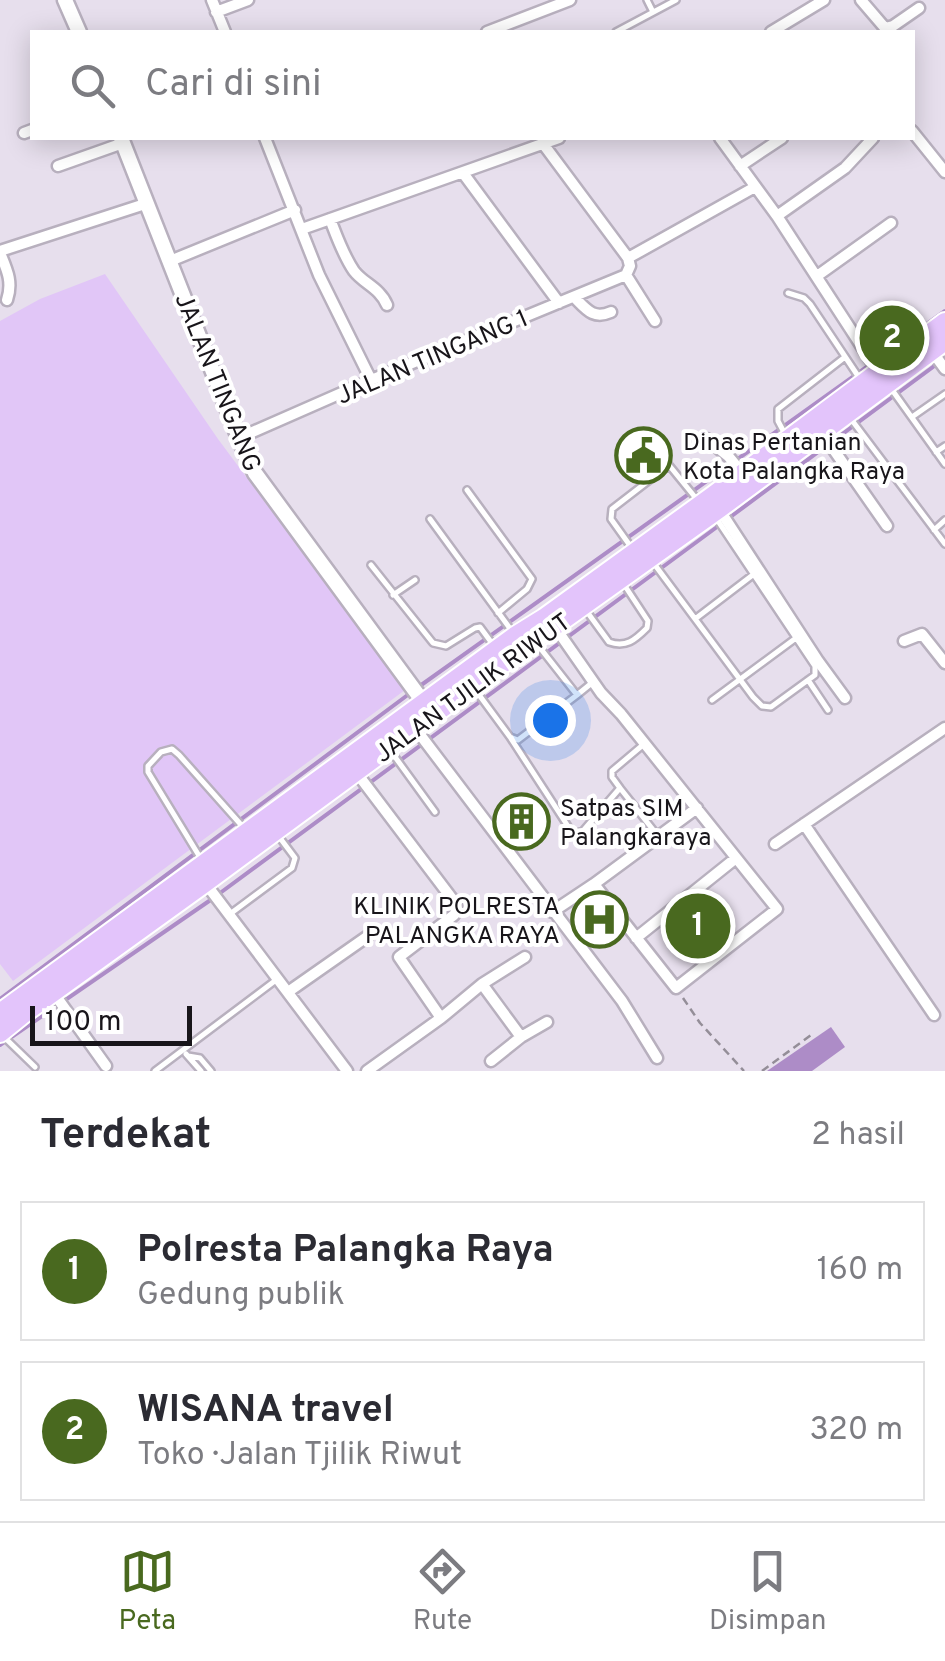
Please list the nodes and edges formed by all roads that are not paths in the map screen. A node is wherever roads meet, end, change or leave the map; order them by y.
1 (66, 0) edge
2 (248, 0) edge
3 (570, 0) edge
4 (647, 0) edge
5 (676, 0) edge
6 (824, 0) edge
7 (861, 0) edge
8 (214, 6) edge
9 (919, 8) dead end
10 (653, 12) junction
11 (77, 30) edge
12 (224, 30) edge
13 (492, 30) edge
14 (620, 30) edge
15 (773, 30) edge
16 (915, 135) edge
17 (122, 140) edge
18 (266, 140) edge
19 (555, 140) edge
20 (721, 140) edge
21 (779, 140) edge
22 (870, 140) edge
23 (544, 145) junction
24 (58, 166) dead end
25 (740, 166) junction
26 (945, 172) edge
27 (463, 173) junction
28 (755, 187) junction
29 (148, 204) junction
30 (295, 210) junction
31 (777, 216) junction
32 (330, 220) junction
33 (892, 223) dead end
34 (302, 229) junction
35 (0, 252) edge
36 (628, 258) junction
37 (170, 260) junction
38 (626, 275) junction
39 (817, 276) junction
40 (788, 292) dead end
41 (574, 297) junction
42 (7, 300) dead end
43 (558, 303) junction
44 (387, 305) dead end
45 (611, 312) dead end
46 (655, 320) dead end
47 (945, 322) edge
48 (878, 324) dead end
49 (934, 344) edge
50 (909, 351) junction
51 (846, 357) junction
52 (945, 369) edge
53 (884, 378) junction
54 (371, 380) junction
55 (864, 384) junction
56 (945, 394) edge
57 (847, 414) junction
58 (912, 417) junction
59 (642, 432) dead end
60 (822, 433) junction
61 (239, 438) junction
62 (708, 438) dead end
63 (788, 440) junction
64 (945, 446) edge
65 (936, 452) junction
66 (945, 464) edge
67 (669, 466) junction
68 (743, 474) junction
69 (467, 490) dead end
70 (711, 509) junction
71 (430, 520) dead end
72 (945, 520) edge
73 (887, 526) dead end
74 (934, 530) junction
75 (945, 544) edge
76 (642, 555) junction
77 (371, 565) dead end
78 (754, 574) junction
79 (621, 579) junction
80 (416, 580) dead end
81 (393, 595) junction
82 (583, 606) junction
83 (498, 613) junction
84 (695, 619) junction
85 (550, 625) junction
86 (515, 636) junction
87 (796, 638) junction
88 (535, 640) junction
89 (904, 640) dead end
90 (496, 650) junction
91 (945, 663) edge
92 (740, 680) junction
93 (808, 680) junction
94 (593, 682) junction
95 (472, 686) junction
96 (577, 695) junction
97 (845, 698) dead end
98 (712, 700) dead end
99 (424, 703) junction
100 (828, 710) dead end
101 (415, 728) junction
102 (945, 728) edge
103 (510, 738) junction
104 (644, 744) junction
105 (388, 748) junction
106 (356, 772) junction
107 (620, 788) junction
108 (697, 808) junction
109 (435, 812) dead end
110 (804, 824) junction
111 (275, 832) junction
112 (249, 833) junction
113 (658, 836) junction
114 (775, 844) dead end
115 (736, 858) junction
116 (202, 873) junction
117 (594, 884) junction
118 (552, 912) junction
119 (230, 915) junction
120 (368, 936) dead end
121 (636, 938) junction
122 (525, 957) dead end
123 (278, 978) junction
124 (482, 984) junction
125 (54, 992) junction
126 (288, 992) junction
127 (0, 1014) edge
128 (934, 1015) dead end
129 (440, 1018) junction
130 (547, 1022) dead end
131 (0, 1033) edge
132 (521, 1037) junction
133 (185, 1053) junction
134 (657, 1058) dead end
135 (491, 1061) dead end
136 (106, 1066) dead end
137 (36, 1067) dead end
138 (155, 1071) edge
139 (201, 1071) edge
140 (211, 1071) edge
141 (347, 1071) edge
142 (367, 1071) edge

1 - 11 main road
2 - 8 street
3 - 13 street
4 - 10 lane
5 - 10 lane
6 - 15 street
7 - 9 street
8 - 12 street
10 - 14 lane
16 - 26 street
17 - 24 street
17 - 29 main road, JALAN TINGANG
18 - 30 street
19 - 23 street
20 - 25 street
21 - 25 street
22 - 31 street
23 - 27 street
23 - 36 street
25 - 28 street
27 - 32 street
27 - 43 street
28 - 31 street
28 - 36 street
29 - 35 street
29 - 37 main road, JALAN TINGANG
30 - 34 street
30 - 37 street
31 - 39 street
32 - 34 street
32 - 44 street
33 - 39 street
34 - 54 street
35 - 42 street
36 - 38 street
37 - 61 main road, JALAN TINGANG
38 - 41 street, JALAN TINGANG 1
38 - 46 street
39 - 53 street
40 - 51 lane
41 - 43 street, JALAN TINGANG 1
41 - 45 street
43 - 54 street, JALAN TINGANG 1
47 - 49 highway, JALAN TJILIK RIWUT
48 - 50 lane
49 - 50 highway, JALAN TJILIK RIWUT
49 - 52 street
49 - 53 highway, JALAN TJILIK RIWUT
50 - 53 highway, JALAN TJILIK RIWUT
51 - 55 lane
51 - 63 lane
53 - 55 highway, JALAN TJILIK RIWUT
53 - 57 highway, JALAN TJILIK RIWUT
53 - 58 lane
54 - 61 street, JALAN TINGANG 1
55 - 63 highway, JALAN TJILIK RIWUT
56 - 58 lane
57 - 60 highway, JALAN TJILIK RIWUT
57 - 74 lane
58 - 65 lane
59 - 67 lane
60 - 70 highway, JALAN TJILIK RIWUT
60 - 73 street
61 - 99 main road, JALAN TINGANG
62 - 68 street
63 - 68 highway, JALAN TJILIK RIWUT
64 - 65 lane
65 - 66 lane
67 - 70 lane
67 - 76 lane
68 - 70 highway, JALAN TJILIK RIWUT
69 - 83 lane
70 - 76 highway, JALAN TJILIK RIWUT
70 - 78 lane
70 - 97 street
71 - 83 lane
72 - 74 lane
74 - 75 lane
76 - 79 highway, JALAN TJILIK RIWUT
76 - 84 lane
76 - 85 highway, JALAN TJILIK RIWUT
77 - 81 lane
78 - 84 lane
78 - 87 lane
79 - 82 highway, JALAN TJILIK RIWUT
79 - 82 lane
80 - 81 lane
81 - 90 lane
82 - 85 highway, JALAN TJILIK RIWUT
83 - 86 lane
84 - 92 lane
85 - 86 highway, JALAN TJILIK RIWUT
85 - 88 highway, JALAN TJILIK RIWUT
85 - 94 street
86 - 90 highway, JALAN TJILIK RIWUT
87 - 92 lane
87 - 93 lane
88 - 95 highway, JALAN TJILIK RIWUT
88 - 96 lane
89 - 91 street
90 - 99 highway, JALAN TJILIK RIWUT
92 - 93 lane
92 - 98 lane
93 - 100 lane
94 - 96 lane
94 - 104 street
95 - 101 highway, JALAN TJILIK RIWUT
95 - 103 lane
96 - 103 lane
99 - 112 highway, JALAN TJILIK RIWUT
101 - 105 highway, JALAN TJILIK RIWUT
101 - 118 street
102 - 110 street
103 - 107 lane
104 - 107 lane
104 - 108 street
105 - 106 highway, JALAN TJILIK RIWUT
105 - 109 lane
106 - 111 highway, JALAN TJILIK RIWUT
106 - 129 street
107 - 113 lane
108 - 113 street
108 - 115 street
110 - 114 street
110 - 128 street
111 - 116 highway, JALAN TJILIK RIWUT
111 - 119 lane
112 - 116 highway, JALAN TJILIK RIWUT
112 - 116 lane
113 - 117 street
115 - 121 street
115 - 121 street
116 - 119 street
116 - 125 highway, JALAN TJILIK RIWUT
116 - 127 highway, JALAN TJILIK RIWUT
117 - 118 street
117 - 121 street
118 - 134 street
119 - 123 street
120 - 126 street
122 - 124 street
123 - 126 street
123 - 133 lane
124 - 129 street
124 - 132 street
125 - 131 highway, JALAN TJILIK RIWUT
125 - 136 street
126 - 141 street
129 - 142 street
130 - 132 street
131 - 137 lane
132 - 135 street
133 - 138 lane
133 - 139 lane
133 - 140 lane

